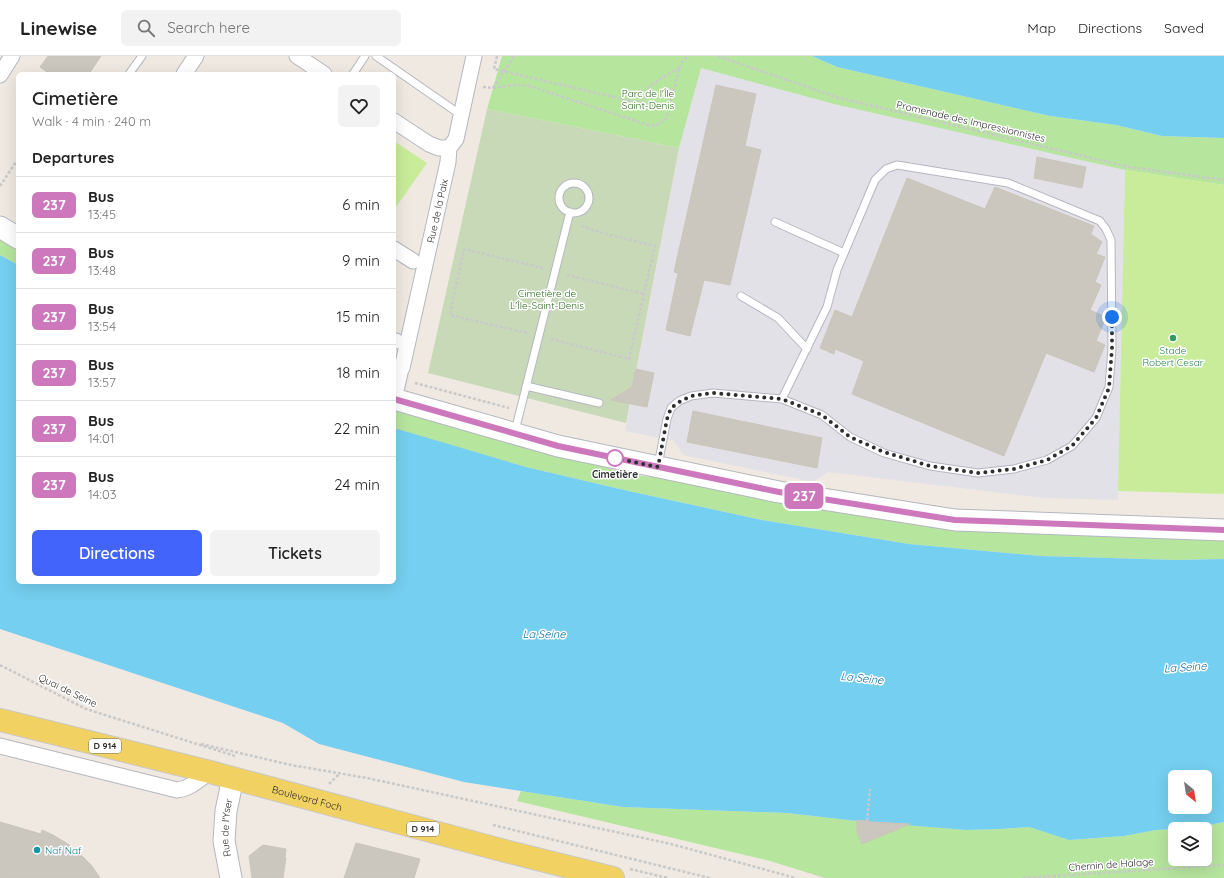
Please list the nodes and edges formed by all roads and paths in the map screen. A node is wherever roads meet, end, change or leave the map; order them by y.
1 (12, 56) edge
2 (142, 56) edge
3 (196, 56) edge
4 (297, 56) edge
5 (365, 56) edge
6 (376, 56) edge
7 (474, 56) edge
8 (497, 56) edge
9 (514, 56) edge
10 (688, 56) edge
11 (718, 56) edge
12 (680, 67) junction
13 (504, 71) junction
14 (131, 72) edge
15 (185, 72) edge
16 (321, 72) edge
17 (354, 72) edge
18 (0, 75) edge
19 (469, 84) junction
20 (493, 88) junction
21 (462, 116) junction
22 (396, 122) edge
23 (449, 148) junction
24 (16, 162) edge
25 (1224, 180) edge
26 (0, 186) edge
27 (570, 212) junction
28 (775, 222) dead end
29 (0, 227) edge
30 (16, 237) edge
31 (396, 250) edge
32 (844, 253) junction
33 (413, 261) dead end
34 (741, 296) dead end
35 (807, 349) junction
36 (400, 373) junction
37 (526, 386) junction
38 (396, 390) edge
39 (782, 399) junction
40 (396, 400) edge
41 (599, 403) dead end
42 (520, 411) junction
43 (514, 434) junction
44 (658, 467) junction
45 (1224, 530) edge
46 (0, 665) edge
47 (0, 720) edge
48 (177, 739) junction
49 (0, 746) edge
50 (237, 756) dead end
51 (210, 772) junction
52 (233, 778) junction
53 (322, 782) dead end
54 (333, 785) dead end
55 (870, 789) dead end
56 (867, 821) dead end
57 (493, 825) dead end
58 (1224, 865) edge
59 (230, 878) edge
60 (614, 878) edge
61 (710, 878) edge
62 (796, 878) edge
63 (1023, 878) edge

1 - 18 street
2 - 14 lane
3 - 15 street
4 - 16 street
5 - 17 lane
6 - 21 lane
7 - 19 street, Rue de la Paix
8 - 13 path
9 - 13 path
10 - 12 path
11 - 25 path, Promenade des Impressionnistes
12 - 13 path
12 - 20 path
13 - 20 path
19 - 20 path
19 - 21 street, Rue de la Paix
21 - 23 street, Rue de la Paix
22 - 23 street
23 - 36 street, Rue de la Paix
24 - 26 path
27 - 27 lane
27 - 37 lane
28 - 32 lane
29 - 30 street
31 - 33 street
32 - 35 lane
32 - 39 lane
34 - 35 lane
35 - 39 lane
36 - 38 street, Rue de la Paix
36 - 42 path
37 - 41 lane
37 - 42 lane
39 - 44 lane
40 - 43 street
42 - 43 lane
43 - 44 street
44 - 45 street
46 - 48 path, Quai de Seine
47 - 51 main road, Boulevard Foch / D 914
48 - 50 path
48 - 62 path
49 - 51 street
51 - 52 main road, Boulevard Foch / D 914
52 - 59 street, Rue de l'Yser
52 - 60 main road, Boulevard Foch / D 914
53 - 54 path
55 - 56 path
57 - 61 path
58 - 63 path, Chemin de Halage

